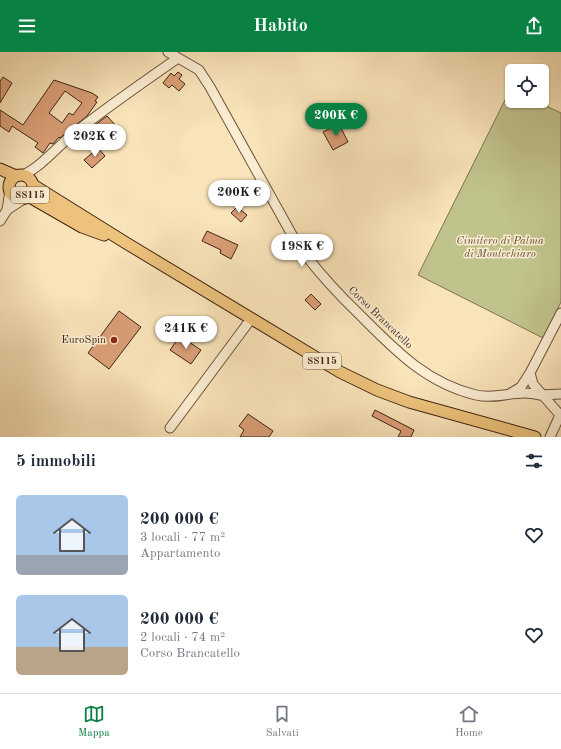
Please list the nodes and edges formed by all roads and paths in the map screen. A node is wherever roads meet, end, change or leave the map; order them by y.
1 (168, 52) edge
2 (178, 58) junction
3 (0, 169) edge
4 (0, 177) edge
5 (28, 177) junction
6 (10, 188) junction
7 (27, 197) junction
8 (7, 210) junction
9 (0, 221) edge
10 (126, 243) junction
11 (561, 313) edge
12 (251, 319) junction
13 (530, 373) junction
14 (561, 394) edge
15 (541, 395) junction
16 (504, 396) junction
17 (560, 415) edge
18 (170, 428) dead end
19 (535, 437) edge
20 (550, 437) edge

1 - 2 street, Corso Brancatello
2 - 5 street
2 - 16 street, Corso Brancatello
3 - 5 main road, SS115
4 - 6 main road, SS115
5 - 6 main road, SS115
5 - 7 main road, SS115
5 - 10 main road, SS115
6 - 7 main road, SS115
6 - 8 street
7 - 8 street
7 - 10 main road, SS115
8 - 9 street
10 - 12 main road, SS115
11 - 13 street
12 - 18 street
12 - 19 main road, SS115
13 - 15 street
13 - 16 street
14 - 15 street, Corso Brancatello
15 - 16 street, Corso Brancatello
15 - 17 street
17 - 20 street

